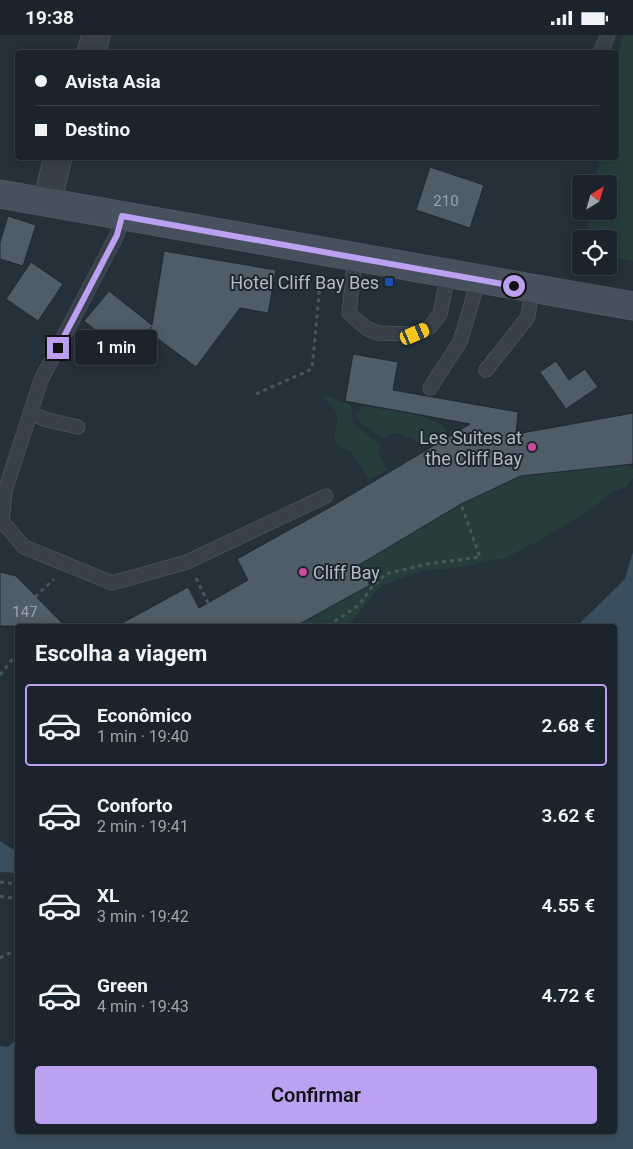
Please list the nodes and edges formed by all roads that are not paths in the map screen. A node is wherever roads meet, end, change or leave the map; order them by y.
1 (96, 35) edge
2 (608, 35) edge
3 (92, 50) edge
4 (601, 50) edge
5 (57, 160) edge
6 (0, 193) edge
7 (46, 202) junction
8 (122, 216) junction
9 (355, 257) junction
10 (448, 274) junction
11 (479, 279) junction
12 (532, 289) junction
13 (633, 306) edge
14 (486, 370) dead end
15 (430, 388) dead end
16 (30, 413) junction
17 (78, 427) dead end
18 (326, 496) dead end

1 - 3 street
2 - 4 lane
5 - 7 street
6 - 7 main road
7 - 8 main road
8 - 9 main road
8 - 16 lane
9 - 10 main road
9 - 10 lane
10 - 11 main road
11 - 12 main road
11 - 15 lane
12 - 13 main road
12 - 14 lane
16 - 17 lane
16 - 18 lane

